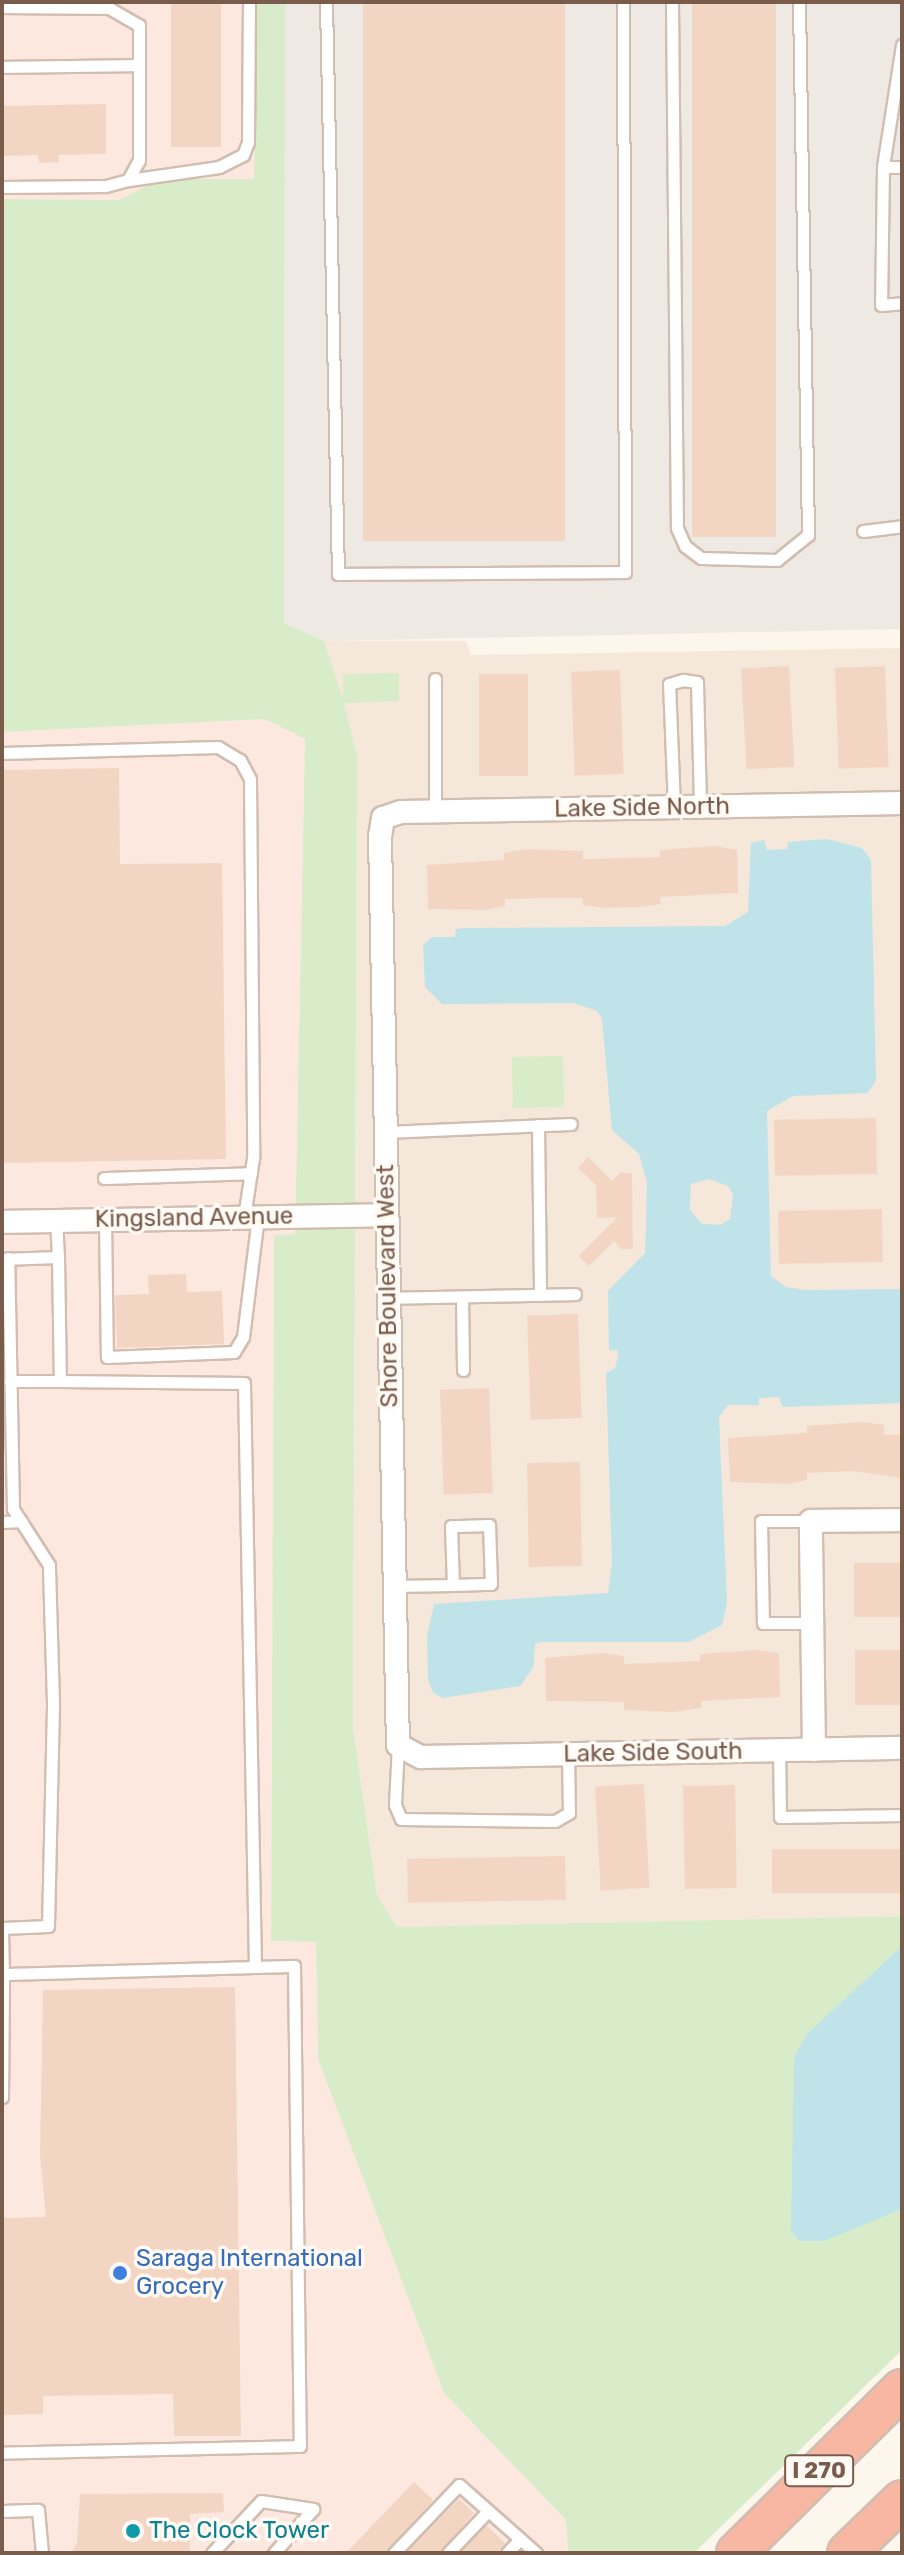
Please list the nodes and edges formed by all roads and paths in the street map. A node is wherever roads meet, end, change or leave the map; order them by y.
1 (249, 2) edge
2 (326, 2) edge
3 (623, 2) edge
4 (672, 2) edge
5 (799, 2) edge
6 (2, 7) edge
7 (902, 45) edge
8 (139, 65) junction
9 (2, 67) edge
10 (883, 167) junction
11 (902, 167) edge
12 (128, 180) junction
13 (2, 187) edge
14 (902, 303) edge
15 (902, 526) edge
16 (863, 531) dead end
17 (435, 679) dead end
18 (2, 753) edge
19 (902, 803) edge
20 (674, 807) junction
21 (700, 807) junction
22 (435, 811) junction
23 (383, 818) joint
24 (571, 1124) dead end
25 (538, 1125) junction
26 (385, 1132) junction
27 (251, 1173) junction
28 (104, 1178) dead end
29 (386, 1215) junction
30 (251, 1217) junction
31 (105, 1220) junction
32 (56, 1221) junction
33 (2, 1222) edge
34 (58, 1257) junction
35 (5, 1258) edge
36 (575, 1294) dead end
37 (540, 1295) junction
38 (462, 1297) junction
39 (388, 1298) junction
40 (463, 1370) dead end
41 (10, 1381) junction
42 (60, 1381) junction
43 (902, 1520) edge
44 (21, 1521) junction
45 (811, 1521) junction
46 (2, 1522) edge
47 (453, 1585) junction
48 (392, 1586) junction
49 (812, 1623) junction
50 (902, 1748) edge
51 (401, 1749) junction
52 (779, 1750) junction
53 (814, 1750) junction
54 (568, 1754) junction
55 (902, 1815) edge
56 (2, 1928) edge
57 (255, 1967) junction
58 (3, 1974) edge
59 (2, 2097) edge
60 (902, 2389) edge
61 (2, 2453) edge
62 (902, 2500) edge
63 (2, 2511) edge
64 (488, 2511) junction
65 (520, 2539) junction
66 (42, 2553) edge
67 (212, 2553) edge
68 (274, 2553) edge
69 (394, 2553) edge
70 (448, 2553) edge
71 (507, 2553) edge
72 (536, 2553) edge
73 (736, 2553) edge
74 (847, 2553) edge

1 - 12 lane
2 - 3 lane
4 - 5 lane
6 - 8 lane
7 - 10 lane
8 - 9 lane
8 - 12 lane
10 - 11 lane
10 - 14 lane
12 - 13 lane
15 - 16 lane
17 - 22 lane
18 - 27 lane
19 - 21 street, Lake Side North
20 - 21 street, Lake Side North
20 - 21 lane
20 - 22 street, Lake Side North
22 - 23 street, Lake Side North
23 - 26 street, Shore Boulevard West
24 - 25 lane
25 - 26 lane
25 - 37 lane
26 - 29 street, Shore Boulevard West
27 - 28 lane
27 - 30 lane
29 - 30 street, Kingsland Avenue
29 - 39 street, Shore Boulevard West
30 - 31 street, Kingsland Avenue
30 - 31 lane
31 - 32 street, Kingsland Avenue
32 - 33 street, Kingsland Avenue
32 - 34 lane
34 - 35 lane
34 - 42 lane
35 - 41 lane
36 - 37 lane
37 - 38 lane
38 - 39 lane
38 - 40 lane
39 - 48 street, Shore Boulevard West
41 - 42 lane
41 - 44 lane
42 - 57 lane
43 - 45 street
44 - 46 lane
44 - 56 lane
45 - 49 street
45 - 49 lane
47 - 47 lane
47 - 48 lane
48 - 51 street, Shore Boulevard West
49 - 53 street
50 - 53 street, Lake Side South
51 - 54 street, Lake Side South
51 - 54 lane
52 - 53 street, Lake Side South
52 - 54 street, Lake Side South
52 - 55 lane
56 - 58 lane
57 - 58 lane
57 - 61 lane
58 - 59 lane
60 - 73 highway, I 270
62 - 74 highway
63 - 66 lane
64 - 65 lane
64 - 69 lane
64 - 70 lane
65 - 71 lane
65 - 72 lane
67 - 68 lane

